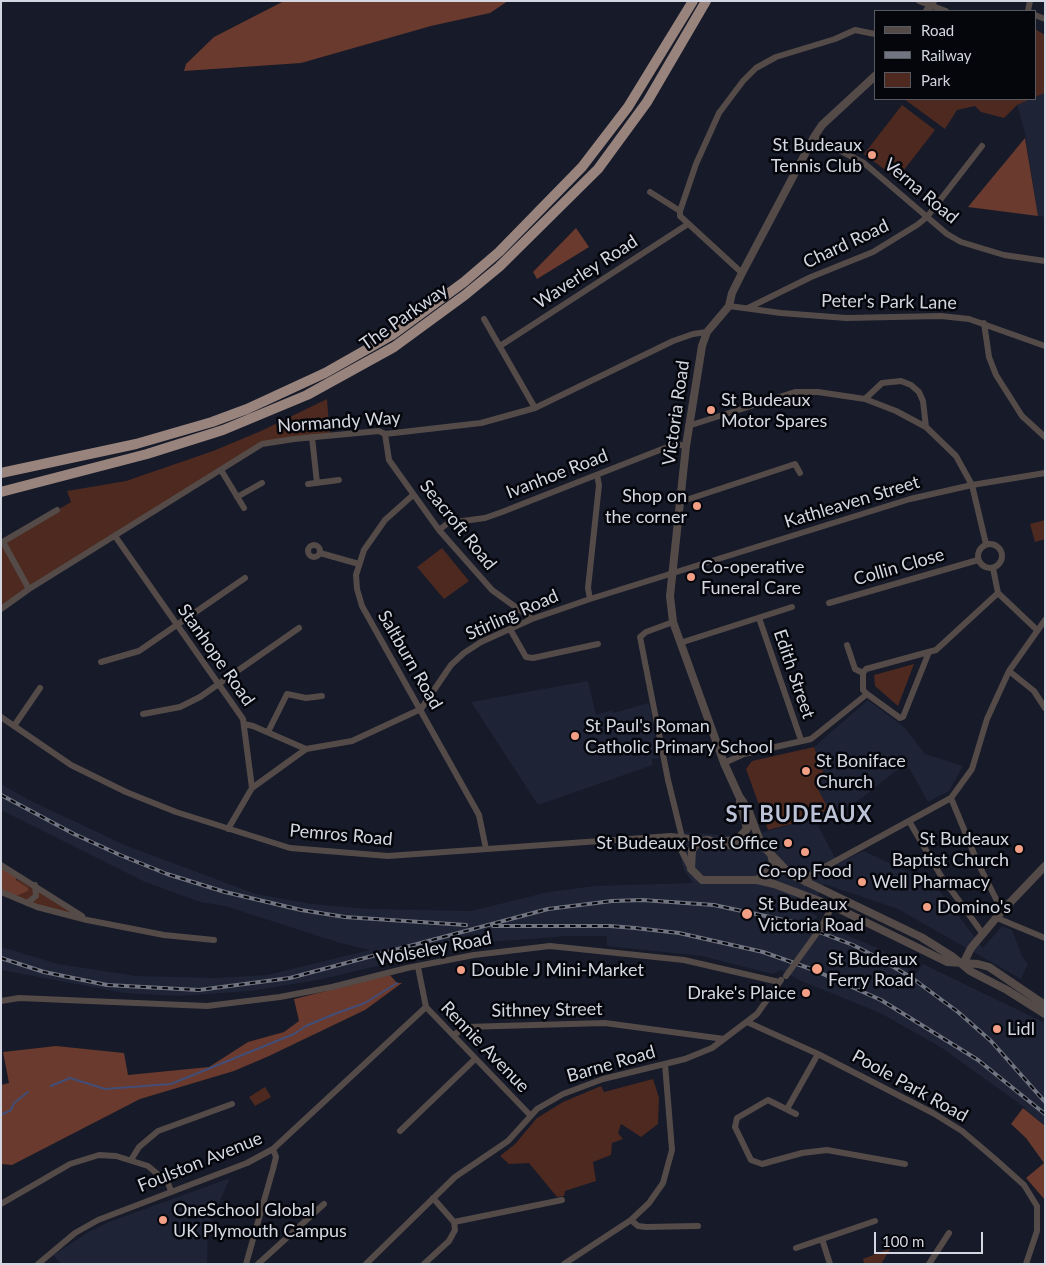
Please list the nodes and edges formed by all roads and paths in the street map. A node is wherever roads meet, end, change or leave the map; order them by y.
1 (693, 1) edge
2 (706, 1) edge
3 (920, 1) edge
4 (930, 6) edge
5 (943, 10) edge
6 (874, 34) edge
7 (874, 77) edge
8 (814, 137) junction
9 (982, 146) dead end
10 (650, 192) dead end
11 (680, 211) junction
12 (927, 217) junction
13 (688, 224) junction
14 (1045, 261) edge
15 (742, 273) junction
16 (729, 306) junction
17 (748, 308) junction
18 (484, 319) dead end
19 (984, 323) junction
20 (707, 332) junction
21 (500, 346) junction
22 (1045, 346) edge
23 (865, 399) junction
24 (535, 408) junction
25 (688, 426) junction
26 (926, 427) junction
27 (385, 434) junction
28 (312, 437) junction
29 (1045, 437) edge
30 (686, 446) junction
31 (221, 470) junction
32 (1, 473) edge
33 (800, 473) dead end
34 (1045, 473) edge
35 (596, 475) junction
36 (339, 480) dead end
37 (262, 483) dead end
38 (316, 483) junction
39 (308, 484) dead end
40 (972, 485) junction
41 (1, 492) edge
42 (412, 495) junction
43 (237, 498) junction
44 (680, 502) junction
45 (244, 508) dead end
46 (57, 510) dead end
47 (439, 530) junction
48 (115, 536) junction
49 (2, 543) edge
50 (986, 544) junction
51 (320, 553) dead end
52 (978, 560) junction
53 (359, 564) junction
54 (993, 568) junction
55 (672, 574) junction
56 (245, 578) dead end
57 (29, 589) junction
58 (998, 592) junction
59 (590, 599) junction
60 (829, 603) dead end
61 (792, 607) dead end
62 (1, 609) edge
63 (759, 618) junction
64 (532, 619) junction
65 (1045, 620) edge
66 (673, 622) junction
67 (176, 626) junction
68 (299, 628) dead end
69 (510, 629) junction
70 (1037, 630) junction
71 (594, 642) dead end
72 (680, 643) junction
73 (847, 646) dead end
74 (928, 652) junction
75 (101, 662) dead end
76 (1009, 671) junction
77 (863, 672) junction
78 (218, 685) junction
79 (40, 688) dead end
80 (867, 694) junction
81 (322, 696) dead end
82 (1045, 708) edge
83 (421, 709) junction
84 (143, 714) dead end
85 (1, 717) edge
86 (244, 724) junction
87 (14, 726) junction
88 (268, 732) junction
89 (801, 740) junction
90 (306, 749) junction
91 (724, 763) junction
92 (252, 788) junction
93 (739, 796) junction
94 (951, 798) junction
95 (909, 821) junction
96 (228, 829) junction
97 (682, 836) junction
98 (648, 839) junction
99 (707, 840) junction
100 (719, 842) junction
101 (762, 844) junction
102 (486, 849) junction
103 (770, 852) junction
104 (1, 865) edge
105 (1045, 866) edge
106 (691, 869) junction
107 (758, 880) junction
108 (806, 884) junction
109 (35, 885) junction
110 (1, 892) edge
111 (836, 897) junction
112 (27, 903) junction
113 (833, 906) junction
114 (1000, 914) junction
115 (88, 920) junction
116 (983, 934) junction
117 (1045, 938) edge
118 (214, 940) dead end
119 (963, 964) junction
120 (418, 967) junction
121 (779, 982) junction
122 (1, 1001) edge
123 (1045, 1005) edge
124 (426, 1007) junction
125 (1045, 1014) edge
126 (747, 1022) junction
127 (454, 1034) junction
128 (724, 1039) junction
129 (818, 1054) junction
130 (475, 1059) junction
131 (665, 1064) junction
132 (232, 1104) dead end
133 (787, 1109) junction
134 (796, 1114) dead end
135 (530, 1115) junction
136 (400, 1131) dead end
137 (274, 1149) junction
138 (131, 1160) junction
139 (905, 1164) dead end
140 (172, 1191) junction
141 (433, 1198) junction
142 (562, 1200) dead end
143 (1, 1204) edge
144 (324, 1204) dead end
145 (631, 1220) junction
146 (875, 1221) dead end
147 (454, 1222) junction
148 (698, 1226) dead end
149 (688, 1227) junction
150 (949, 1233) dead end
151 (689, 1235) dead end
152 (822, 1239) junction
153 (796, 1248) dead end
154 (38, 1264) edge
155 (246, 1264) edge
156 (258, 1264) edge
157 (366, 1264) edge
158 (424, 1264) edge
159 (564, 1264) edge
160 (830, 1264) edge
161 (929, 1264) edge
162 (1026, 1264) edge

1 - 32 highway, The Parkway
2 - 41 highway, The Parkway
3 - 4 street
4 - 5 street
6 - 11 street
7 - 8 street, Victoria Road
8 - 12 street, Verna Road
8 - 15 street, Victoria Road
9 - 12 street, Chard Road
10 - 11 street
11 - 13 street
12 - 14 street, Verna Road
12 - 17 street, Chard Road
13 - 15 street
13 - 21 street, Waverley Road
15 - 16 street, Victoria Road
16 - 17 street, Peter's Park Lane
16 - 20 street, Victoria Road
17 - 19 street, Peter's Park Lane
18 - 21 street
19 - 22 street, Peter's Park Lane
19 - 29 street
20 - 24 street, Normandy Way
20 - 25 street, Victoria Road
21 - 24 street
23 - 25 street
23 - 26 street
23 - 26 street
24 - 27 street, Normandy Way
25 - 30 street, Victoria Road
26 - 40 street
27 - 28 street, Normandy Way
27 - 42 street, Seacroft Road
28 - 31 street, Normandy Way
28 - 38 street
30 - 35 street, Ivanhoe Road
30 - 44 street, Victoria Road
31 - 43 street
31 - 48 street, Normandy Way
33 - 44 street
34 - 40 street, Kathleaven Street
35 - 47 street, Ivanhoe Road
35 - 59 street
36 - 38 street
37 - 43 street
38 - 39 street
40 - 50 street
40 - 55 street, Kathleaven Street
42 - 47 street, Seacroft Road
42 - 53 street, Saltburn Road
43 - 45 street
44 - 55 street, Victoria Road
46 - 49 street
47 - 64 street, Seacroft Road
48 - 57 street, Normandy Way
48 - 67 street, Stanhope Road
49 - 57 street
50 - 52 street
50 - 54 street
51 - 53 street
52 - 54 street
52 - 60 street, Collin Close
53 - 83 street, Saltburn Road
54 - 58 street
55 - 59 street, Stirling Road
55 - 66 street, Victoria Road
56 - 67 street
57 - 62 street, Normandy Way
58 - 70 street
58 - 74 street
59 - 64 street, Stirling Road
61 - 63 street
63 - 72 street
63 - 89 street, Edith Street
64 - 69 street, Stirling Road
65 - 70 street
66 - 72 street, Victoria Road
66 - 97 street
67 - 75 street
67 - 78 street, Stanhope Road
68 - 78 street
69 - 71 street
69 - 83 street, Stirling Road
70 - 76 street
72 - 91 street, Victoria Road
73 - 77 street
74 - 77 street
74 - 80 street
76 - 82 street
76 - 94 street
77 - 80 street
78 - 84 street
78 - 86 street, Stanhope Road
79 - 87 street
80 - 89 street
81 - 88 street
83 - 90 street
83 - 102 street, Saltburn Road
85 - 87 street, Pemros Road
86 - 88 street
86 - 92 street, Stanhope Road
87 - 96 street, Pemros Road
88 - 90 street
89 - 91 street
90 - 92 street
91 - 93 street, Victoria Road
92 - 96 street
93 - 100 street, Victoria Road
93 - 101 street, Victoria Road
94 - 95 street
94 - 114 street
95 - 108 street
95 - 116 street
96 - 102 street, Pemros Road
97 - 98 street, Pemros Road
97 - 99 street, Pemros Road
98 - 102 street, Pemros Road
98 - 106 street, Pemros Road
99 - 100 street, Pemros Road
99 - 106 street
100 - 101 street, Pemros Road
101 - 103 street, Victoria Road
103 - 107 street
103 - 108 street
104 - 109 street
105 - 114 street
106 - 107 street, Pemros Road
107 - 113 street
108 - 111 street
109 - 112 street
109 - 115 street
110 - 112 street
111 - 113 street
111 - 119 street
112 - 115 street
113 - 119 street
113 - 121 street, bridge
114 - 116 street
114 - 117 street
115 - 118 street
116 - 119 street
119 - 123 street
119 - 125 street
120 - 121 street, Wolseley Road
120 - 122 street, Wolseley Road
120 - 124 street, Rennie Avenue
121 - 126 street, Barne Road
124 - 127 street, Rennie Avenue
124 - 137 street, Foulston Avenue
126 - 128 street, Barne Road
126 - 129 street, Poole Park Road
127 - 128 street, Sithney Street
127 - 130 street, Rennie Avenue
128 - 131 street, Barne Road
129 - 133 street
129 - 162 street, Poole Park Road
130 - 135 street, Rennie Avenue
130 - 136 street
131 - 135 street, Barne Road
131 - 145 street
132 - 138 street
133 - 134 street
133 - 139 street
135 - 141 street, Barne Road
137 - 140 street, Foulston Avenue
137 - 155 street
138 - 140 street
138 - 143 street
140 - 154 street, Foulston Avenue
141 - 147 street
141 - 157 street, Barne Road
142 - 147 street
144 - 156 street
145 - 149 street
145 - 159 street
146 - 152 street
147 - 158 street
148 - 149 street
149 - 151 street
150 - 161 street
152 - 153 street
152 - 160 street

